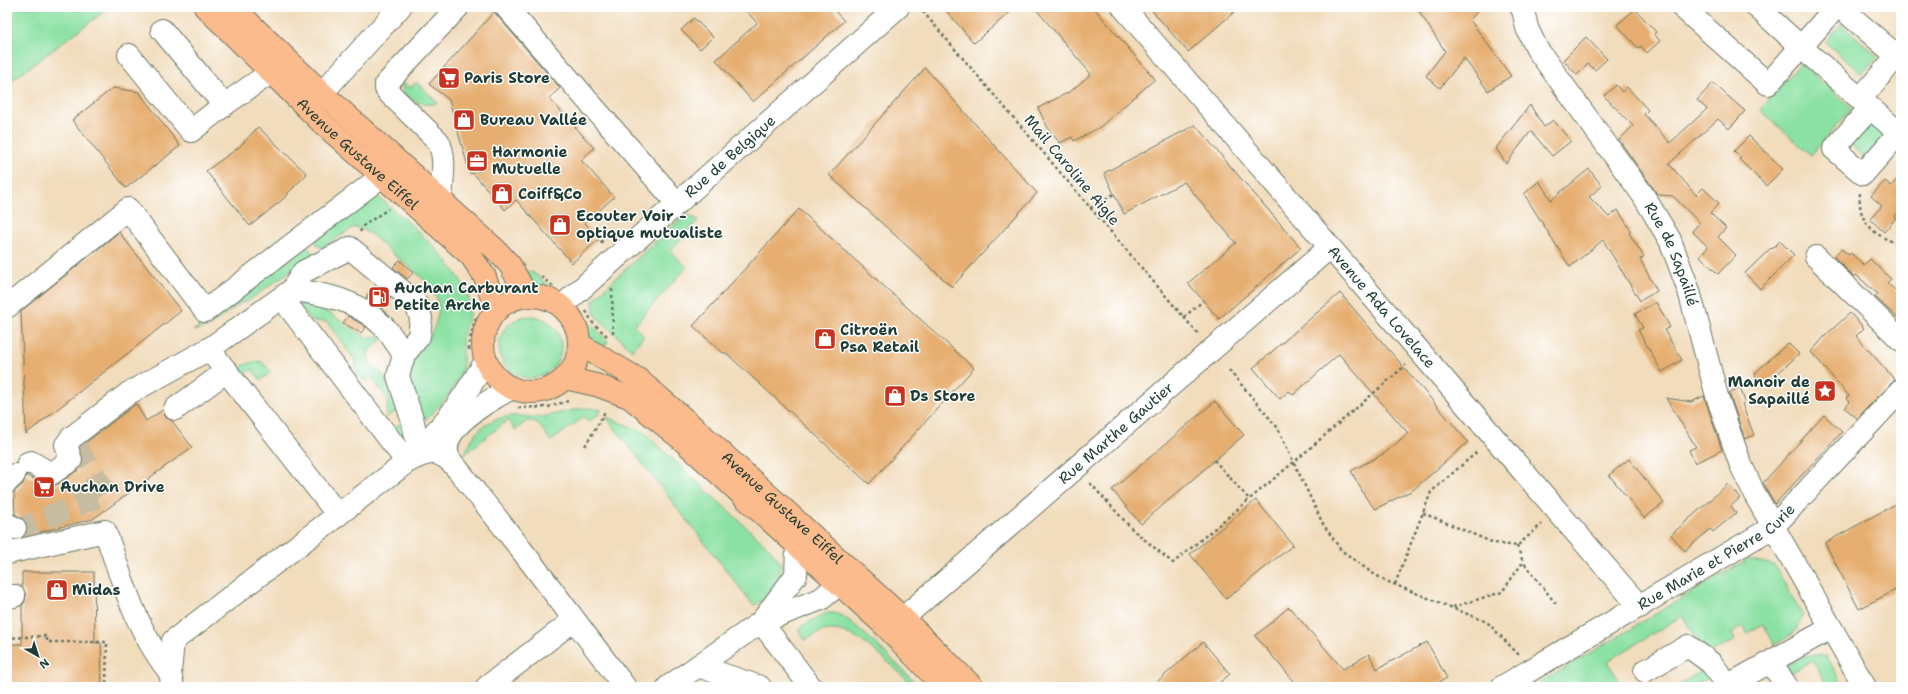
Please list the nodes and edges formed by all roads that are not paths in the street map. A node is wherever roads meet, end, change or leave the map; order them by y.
1 (205, 7) edge
2 (233, 7) edge
3 (400, 7) edge
4 (458, 7) edge
5 (506, 7) edge
6 (908, 7) edge
7 (1123, 7) edge
8 (1682, 7) edge
9 (1757, 7) edge
10 (1836, 7) edge
11 (1840, 7) edge
12 (1523, 8) edge
13 (162, 30) dead end
14 (1801, 47) junction
15 (129, 55) dead end
16 (270, 73) junction
17 (322, 93) junction
18 (1865, 103) junction
19 (224, 105) junction
20 (382, 176) junction
21 (441, 199) junction
22 (677, 203) junction
23 (1329, 248) junction
24 (1816, 257) dead end
25 (287, 294) junction
26 (527, 296) junction
27 (558, 297) junction
28 (7, 307) edge
29 (486, 312) junction
30 (1901, 340) edge
31 (579, 344) junction
32 (209, 349) junction
33 (404, 355) junction
34 (478, 358) junction
35 (227, 371) junction
36 (565, 378) junction
37 (1901, 390) edge
38 (514, 398) junction
39 (175, 409) dead end
40 (411, 414) junction
41 (446, 430) junction
42 (413, 454) junction
43 (452, 463) junction
44 (16, 473) edge
45 (338, 515) junction
46 (1773, 527) junction
47 (797, 546) junction
48 (7, 553) edge
49 (841, 574) junction
50 (1640, 607) junction
51 (903, 618) junction
52 (574, 620) junction
53 (761, 622) junction
54 (1831, 628) junction
55 (1772, 662) junction
56 (698, 666) junction
57 (1645, 671) dead end
58 (172, 680) edge
59 (1727, 686) edge
60 (487, 687) edge
61 (625, 687) edge
62 (668, 687) edge
63 (760, 687) edge
64 (812, 687) edge
65 (944, 687) edge
66 (973, 687) edge
67 (1502, 687) edge
68 (1787, 687) edge
69 (1865, 687) edge

1 - 16 main road, Avenue Gustave Eiffel
2 - 17 main road, Avenue Gustave Eiffel
3 - 17 street
4 - 21 street
5 - 22 street
6 - 22 street, Rue de Belgique
7 - 23 street, Avenue Ada Lovelace
8 - 14 street
9 - 14 street
10 - 14 street
11 - 18 street
12 - 46 street, Rue de Sapaillé
13 - 19 street
14 - 18 street
15 - 19 street
16 - 19 street
16 - 20 main road, Avenue Gustave Eiffel
17 - 21 main road, Avenue Gustave Eiffel
18 - 18 street
20 - 28 street
20 - 29 main road, Avenue Gustave Eiffel
21 - 26 main road, Avenue Gustave Eiffel
22 - 27 street, Rue de Belgique
23 - 50 street, Avenue Ada Lovelace
23 - 51 street, Rue Marthe Gautier
24 - 30 street
25 - 32 street
25 - 33 street
25 - 33 street
25 - 42 street
26 - 27 main road
26 - 29 main road
27 - 31 main road
29 - 34 main road
31 - 36 main road
31 - 49 main road, Avenue Gustave Eiffel
32 - 35 street
32 - 44 street
33 - 40 street
34 - 38 main road
34 - 41 street
35 - 39 street
35 - 45 street
36 - 38 main road
36 - 47 main road, Avenue Gustave Eiffel
37 - 46 street, Rue Marie et Pierre Curie
38 - 41 street
40 - 41 street
40 - 42 street
41 - 42 street
41 - 43 street
42 - 43 street
42 - 45 street
43 - 52 street
45 - 58 street
46 - 50 street, Rue Marie et Pierre Curie
46 - 54 street, Rue de Sapaillé
47 - 49 main road, Avenue Gustave Eiffel
47 - 53 street
48 - 58 street
49 - 51 main road, Avenue Gustave Eiffel
49 - 53 street
49 - 65 main road, Avenue Gustave Eiffel
50 - 67 street, Rue Marie et Pierre Curie
51 - 66 main road, Avenue Gustave Eiffel
52 - 60 street
52 - 61 street
53 - 56 street
53 - 64 street
54 - 55 street
54 - 69 street, Rue de Sapaillé
55 - 59 street
55 - 68 street
56 - 62 street
56 - 63 street
57 - 59 street

